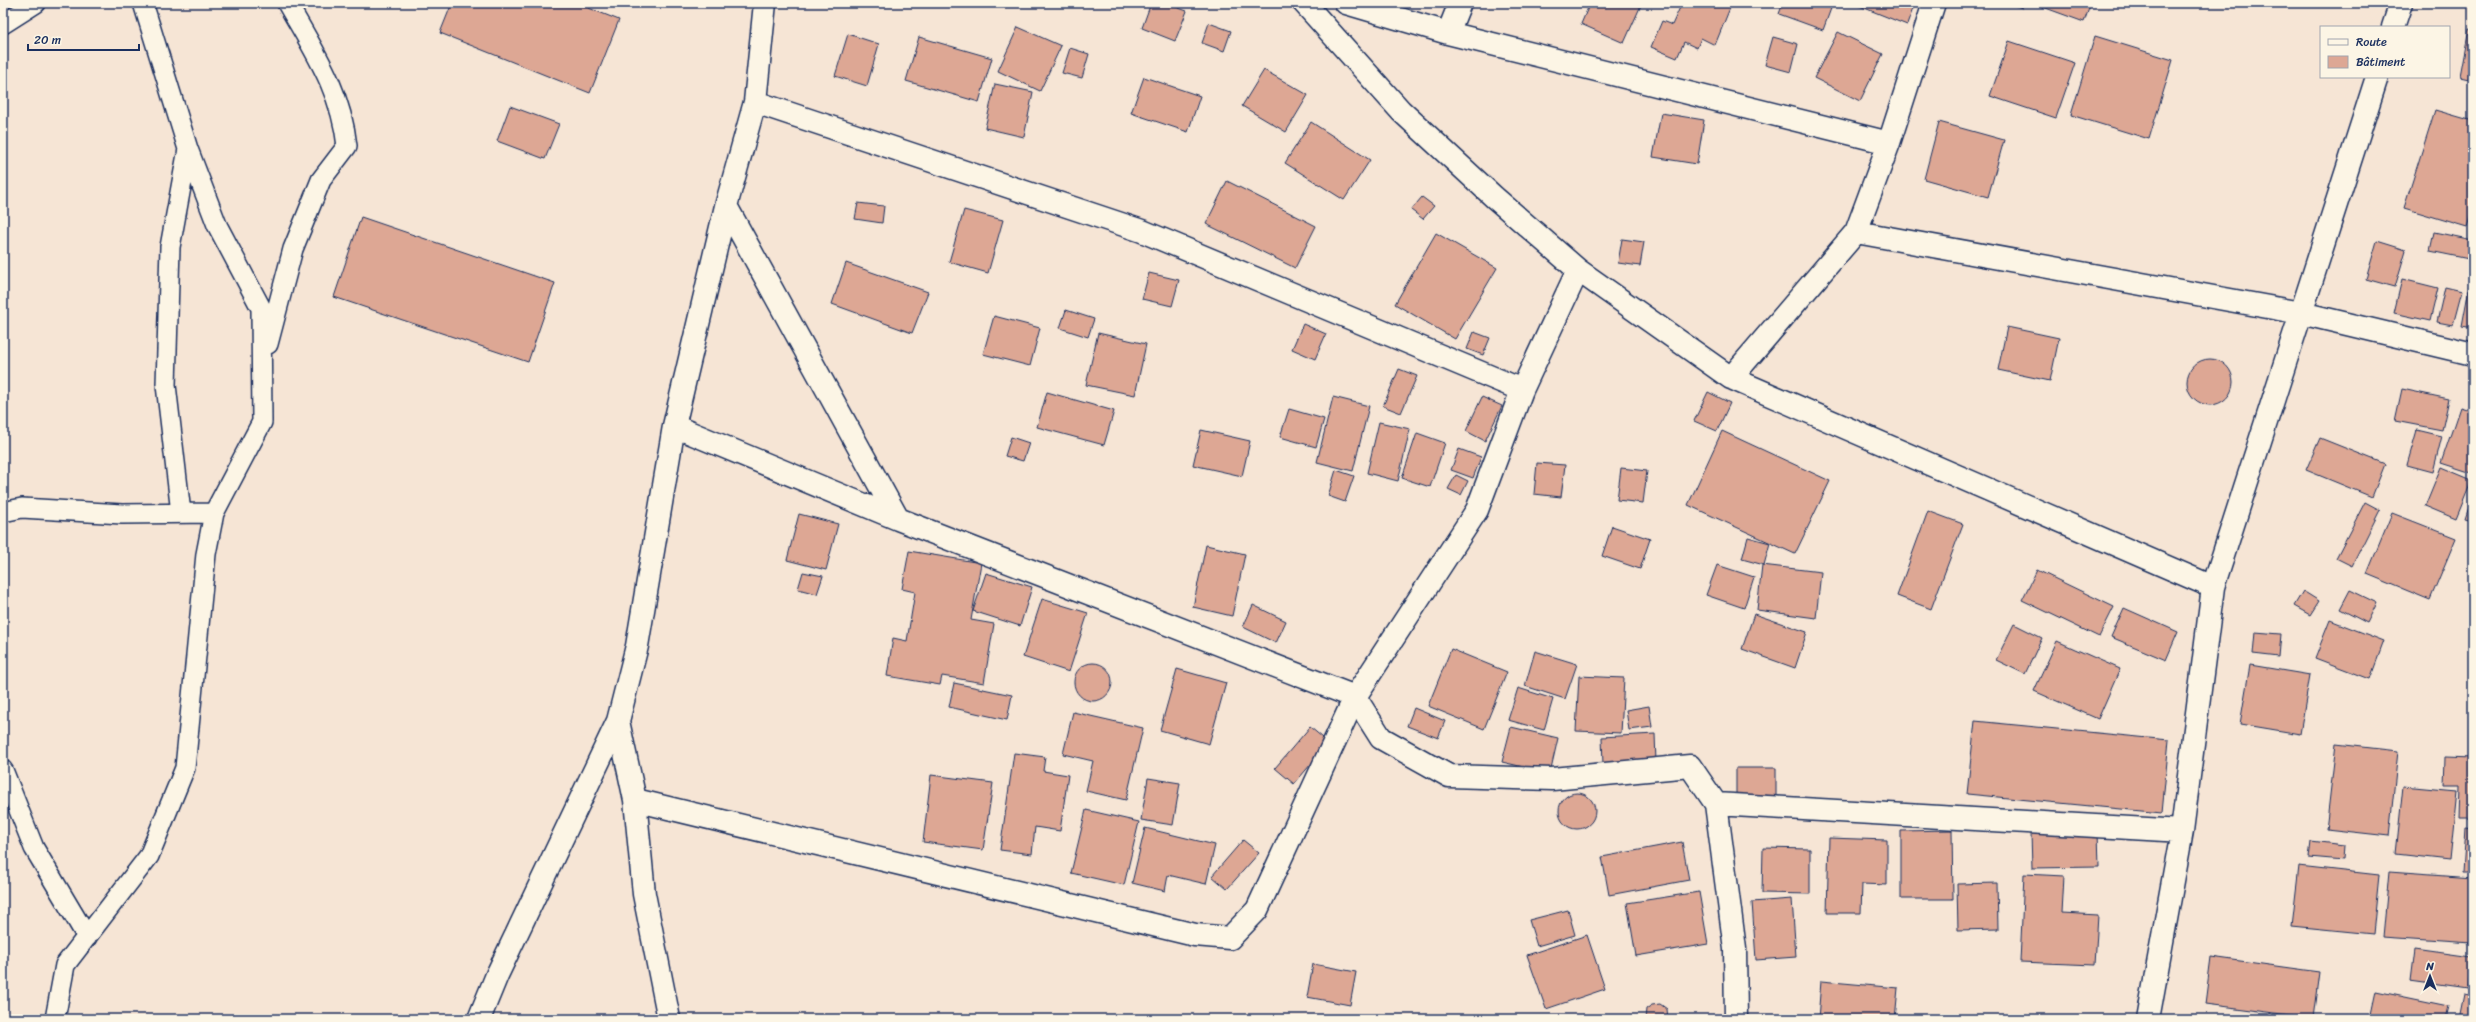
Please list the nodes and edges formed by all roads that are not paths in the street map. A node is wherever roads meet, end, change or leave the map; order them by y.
1 (36, 3) edge
2 (142, 3) edge
3 (287, 3) edge
4 (765, 3) edge
5 (1304, 3) edge
6 (1346, 3) edge
7 (1460, 3) edge
8 (1934, 3) edge
9 (2401, 3) edge
10 (3, 24) edge
11 (2393, 26) edge
12 (1448, 33) junction
13 (2377, 78) edge
14 (755, 102) junction
15 (1889, 143) junction
16 (188, 149) junction
17 (726, 206) junction
18 (1856, 232) junction
19 (1578, 270) junction
20 (2301, 313) junction
21 (2473, 354) edge
22 (262, 367) junction
23 (1731, 378) junction
24 (1522, 390) junction
25 (674, 426) junction
26 (3, 512) edge
27 (181, 513) junction
28 (214, 513) junction
29 (898, 519) junction
30 (2213, 588) junction
31 (1355, 697) junction
32 (618, 721) junction
33 (3, 770) edge
34 (635, 800) junction
35 (1716, 804) junction
36 (2182, 831) junction
37 (87, 937) junction
38 (55, 1019) edge
39 (479, 1019) edge
40 (669, 1019) edge
41 (1736, 1019) edge
42 (2148, 1019) edge

1 - 10 lane
2 - 16 lane
3 - 22 lane
4 - 14 street
5 - 19 street
6 - 12 street
7 - 12 street
8 - 15 street
9 - 11 street
12 - 15 street
13 - 20 street
14 - 17 street
14 - 24 street
15 - 18 street
16 - 22 lane
16 - 27 lane
17 - 25 street
17 - 29 street
18 - 20 street
18 - 23 street
19 - 23 street
19 - 24 street
20 - 21 street
20 - 30 street
22 - 28 lane
23 - 30 street
24 - 31 street
25 - 29 street
25 - 32 street
26 - 27 lane
27 - 28 lane
28 - 37 lane
29 - 31 street
30 - 36 street
31 - 34 street
31 - 35 street
32 - 34 street
32 - 39 street
33 - 37 lane
34 - 40 street
35 - 36 street
35 - 41 street
36 - 42 street
37 - 38 lane

